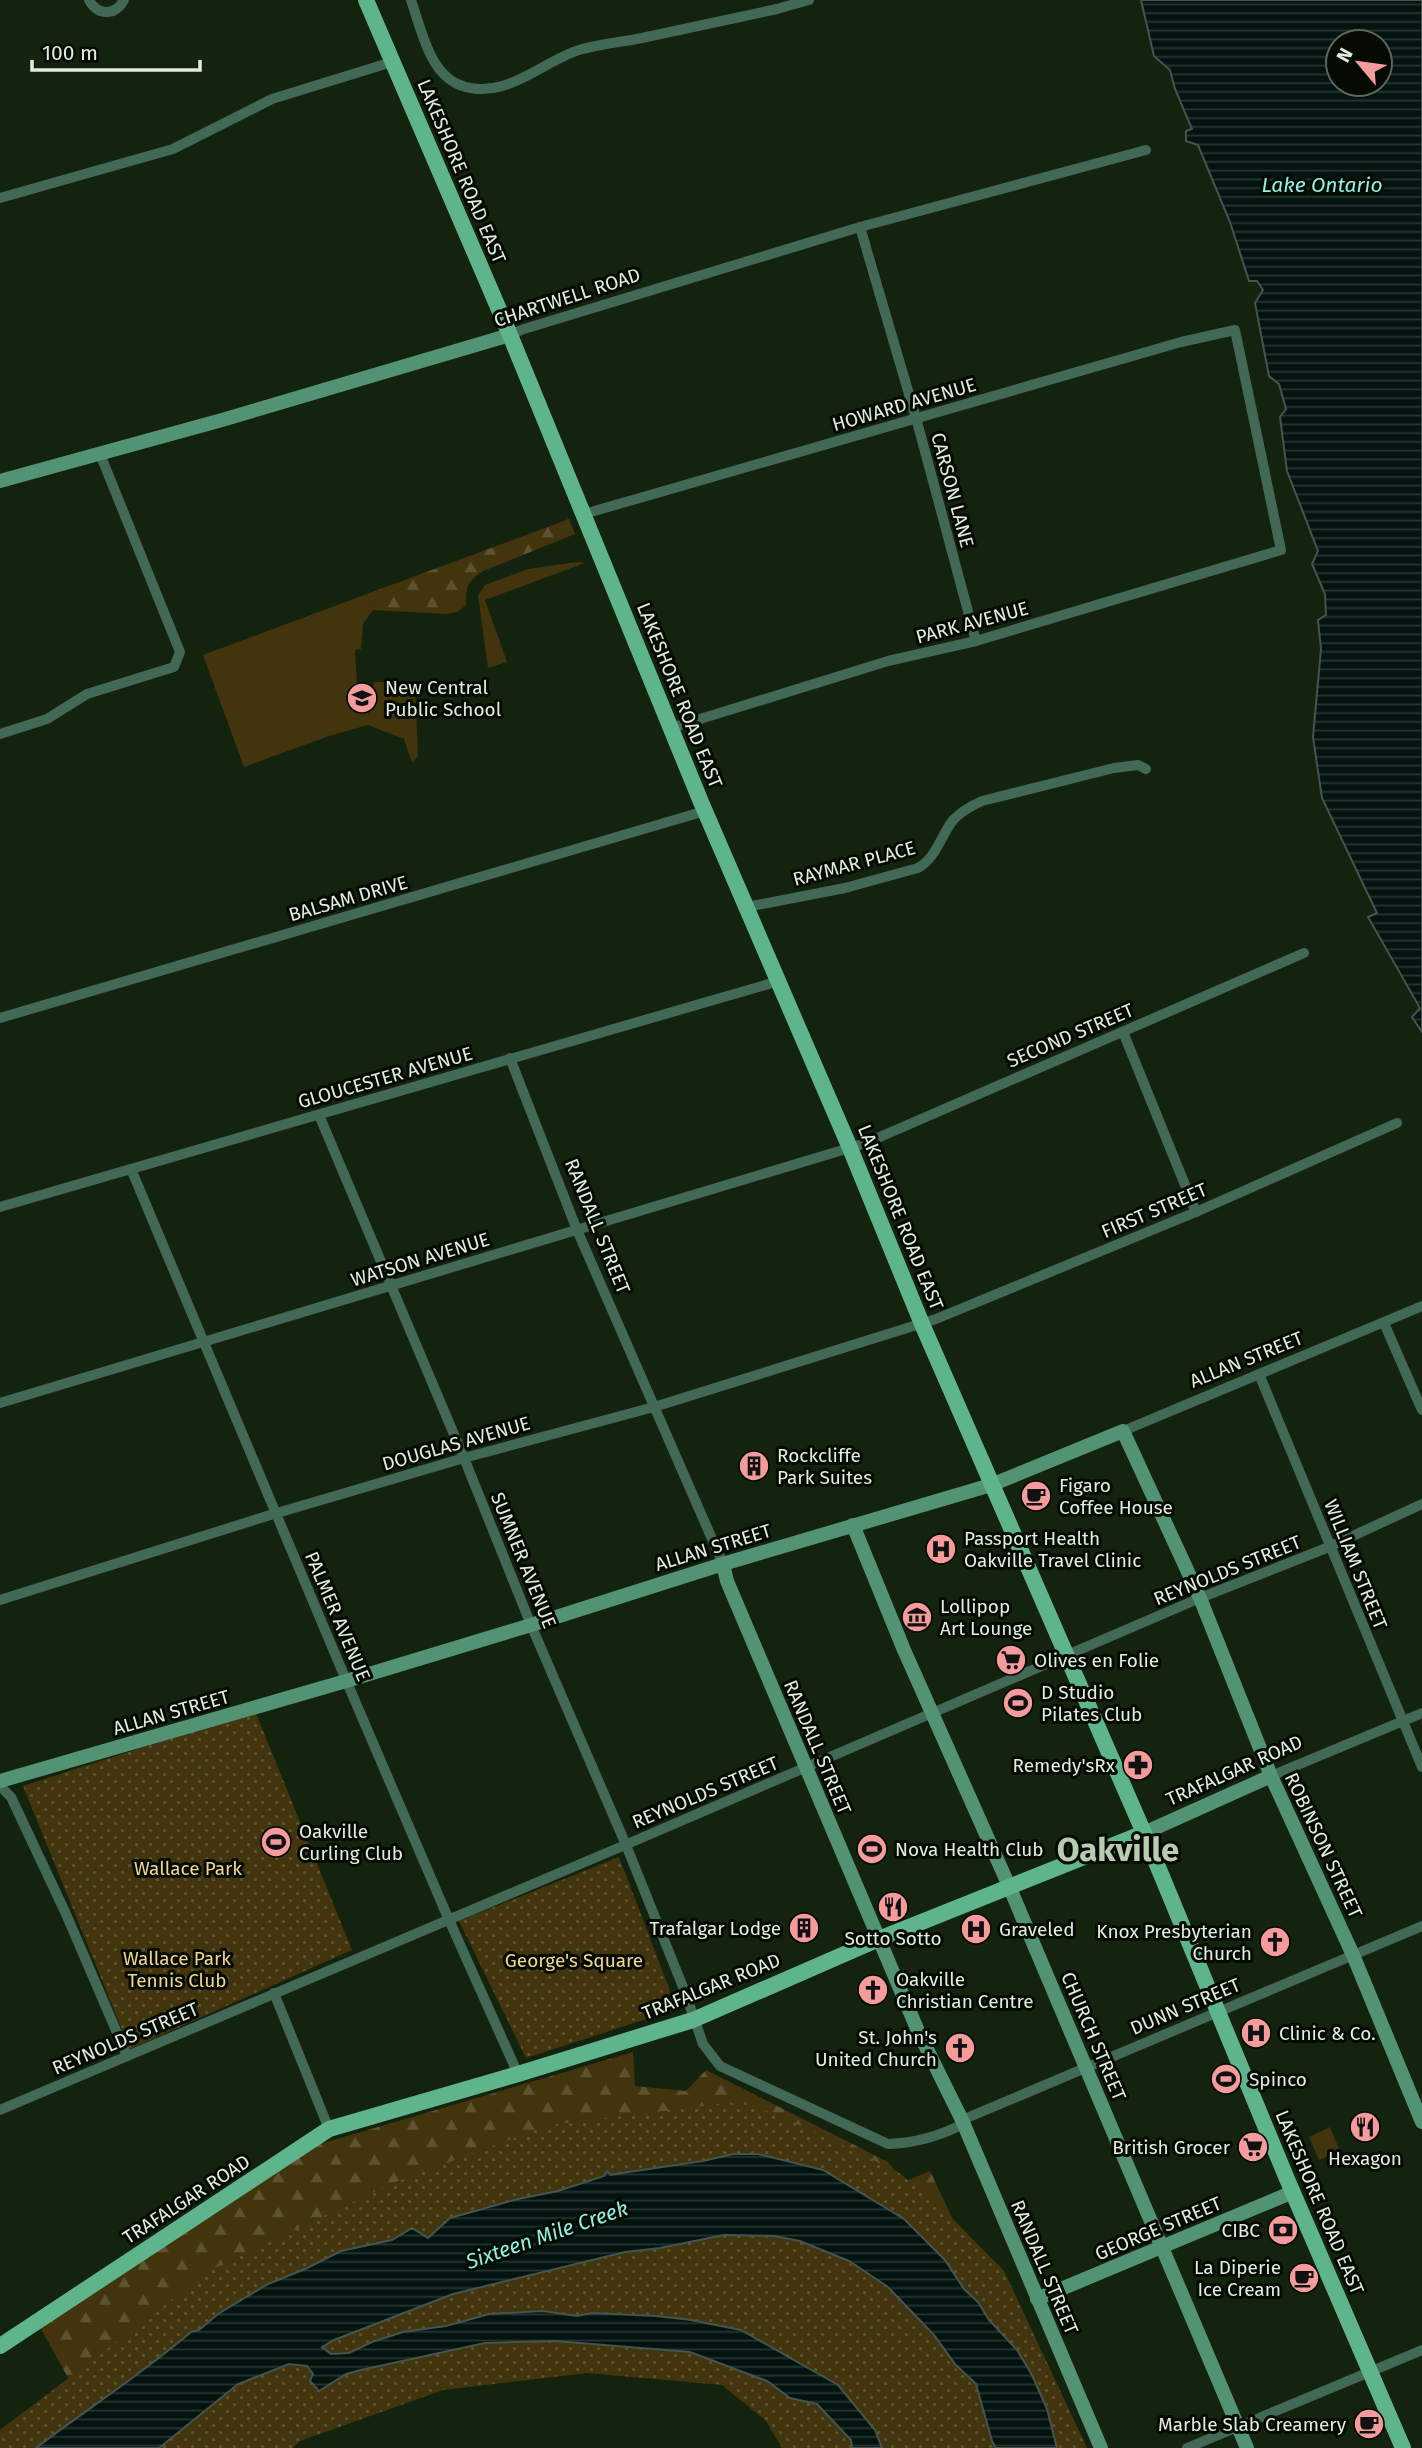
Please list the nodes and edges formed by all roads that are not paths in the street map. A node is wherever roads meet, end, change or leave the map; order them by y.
1 (89, 0) edge
2 (124, 0) edge
3 (366, 0) edge
4 (411, 0) edge
5 (809, 0) edge
6 (392, 62) junction
7 (1146, 150) dead end
8 (0, 198) edge
9 (860, 227) junction
10 (510, 335) junction
11 (916, 418) junction
12 (100, 454) junction
13 (0, 481) edge
14 (584, 514) junction
15 (1281, 550) joint
16 (976, 641) junction
17 (671, 728) junction
18 (0, 734) edge
19 (1146, 769) dead end
20 (705, 811) junction
21 (747, 906) junction
22 (1304, 953) dead end
23 (779, 981) junction
24 (0, 1018) edge
25 (1122, 1032) junction
26 (510, 1058) junction
27 (319, 1115) junction
28 (1397, 1123) dead end
29 (850, 1148) junction
30 (131, 1168) junction
31 (0, 1207) edge
32 (1195, 1212) junction
33 (577, 1230) junction
34 (391, 1286) junction
35 (1422, 1306) edge
36 (1384, 1323) junction
37 (922, 1324) junction
38 (203, 1343) junction
39 (1259, 1374) junction
40 (0, 1403) edge
41 (654, 1407) junction
42 (1422, 1409) edge
43 (1123, 1431) junction
44 (464, 1458) junction
45 (991, 1485) junction
46 (1422, 1504) edge
47 (276, 1513) junction
48 (853, 1525) junction
49 (1329, 1547) junction
50 (723, 1564) junction
51 (1200, 1598) junction
52 (0, 1600) edge
53 (531, 1625) junction
54 (1066, 1656) junction
55 (346, 1681) junction
56 (932, 1713) junction
57 (1422, 1713) edge
58 (1402, 1722) junction
59 (1422, 1767) edge
60 (806, 1768) junction
61 (1270, 1776) junction
62 (0, 1784) edge
63 (1144, 1833) junction
64 (626, 1845) junction
65 (1009, 1886) junction
66 (449, 1920) junction
67 (1422, 1926) edge
68 (879, 1939) junction
69 (1353, 1955) junction
70 (274, 1993) junction
71 (1216, 2011) junction
72 (693, 2020) junction
73 (127, 2056) junction
74 (1086, 2067) junction
75 (518, 2074) junction
76 (0, 2110) edge
77 (962, 2122) junction
78 (1422, 2122) edge
79 (329, 2129) junction
80 (1293, 2192) junction
81 (1162, 2247) junction
82 (1037, 2299) junction
83 (0, 2346) edge
84 (1422, 2350) edge
85 (1371, 2372) junction
86 (1237, 2427) junction
87 (1101, 2448) edge
88 (1187, 2448) edge
89 (1247, 2448) edge
90 (1404, 2448) edge

1 - 2 street
3 - 6 main road, LAKESHORE ROAD EAST
4 - 5 street
6 - 8 street
6 - 10 main road, LAKESHORE ROAD EAST
7 - 9 street, CHARTWELL ROAD
9 - 10 street, CHARTWELL ROAD
9 - 11 street, CARSON LANE
10 - 12 street, CHARTWELL ROAD
10 - 14 main road, LAKESHORE ROAD EAST
11 - 14 street, HOWARD AVENUE
11 - 15 street, HOWARD AVENUE
11 - 16 street, CARSON LANE
12 - 13 street, CHARTWELL ROAD
12 - 18 street
14 - 17 main road, LAKESHORE ROAD EAST
15 - 16 street, PARK AVENUE
16 - 17 street, PARK AVENUE
17 - 20 main road, LAKESHORE ROAD EAST
19 - 21 street, RAYMAR PLACE
20 - 21 main road, LAKESHORE ROAD EAST
20 - 24 street, BALSAM DRIVE
21 - 23 main road, LAKESHORE ROAD EAST
22 - 25 street, SECOND STREET
23 - 26 street, GLOUCESTER AVENUE
23 - 29 main road, LAKESHORE ROAD EAST
25 - 29 street, SECOND STREET
25 - 32 street
26 - 27 street, GLOUCESTER AVENUE
26 - 33 street, RANDALL STREET
27 - 30 street, GLOUCESTER AVENUE
27 - 34 street, SUMNER AVENUE
28 - 32 street, FIRST STREET
29 - 33 street, WATSON AVENUE
29 - 37 main road, LAKESHORE ROAD EAST
30 - 31 street, GLOUCESTER AVENUE
30 - 38 street, PALMER AVENUE
32 - 37 street, FIRST STREET
33 - 34 street, WATSON AVENUE
33 - 41 street, RANDALL STREET
34 - 38 street, WATSON AVENUE
34 - 44 street, SUMNER AVENUE
35 - 36 street, ALLAN STREET
36 - 39 street, ALLAN STREET
36 - 42 street
37 - 41 street, DOUGLAS AVENUE
37 - 45 main road, LAKESHORE ROAD EAST
38 - 40 street, WATSON AVENUE
38 - 47 street, PALMER AVENUE
39 - 43 street, ALLAN STREET
39 - 49 street, WILLIAM STREET
41 - 44 street, DOUGLAS AVENUE
41 - 50 street, RANDALL STREET
43 - 45 street, ALLAN STREET
43 - 51 street, ROBINSON STREET
44 - 47 street, DOUGLAS AVENUE
44 - 53 street, SUMNER AVENUE
45 - 48 street, ALLAN STREET
45 - 54 main road, LAKESHORE ROAD EAST
46 - 49 street, REYNOLDS STREET
47 - 52 street, DOUGLAS AVENUE
47 - 55 street, PALMER AVENUE
48 - 50 street, ALLAN STREET
48 - 56 street, CHURCH STREET
49 - 51 street, REYNOLDS STREET
49 - 58 street, WILLIAM STREET
50 - 53 street, ALLAN STREET
50 - 60 street, RANDALL STREET
51 - 54 street, REYNOLDS STREET
51 - 61 street, ROBINSON STREET
53 - 55 street, ALLAN STREET
53 - 64 street, SUMNER AVENUE
54 - 56 street, REYNOLDS STREET
54 - 63 main road, LAKESHORE ROAD EAST
55 - 62 street, ALLAN STREET
55 - 66 street, PALMER AVENUE
56 - 60 street, REYNOLDS STREET
56 - 65 street, CHURCH STREET
57 - 58 street, TRAFALGAR ROAD
58 - 59 street, WILLIAM STREET
58 - 61 street, TRAFALGAR ROAD
60 - 64 street, REYNOLDS STREET
60 - 68 street, RANDALL STREET
61 - 63 street, TRAFALGAR ROAD
61 - 69 street, ROBINSON STREET
62 - 73 street
63 - 65 main road, TRAFALGAR ROAD
63 - 71 main road, LAKESHORE ROAD EAST
64 - 66 street, REYNOLDS STREET
64 - 72 street, SUMNER AVENUE
65 - 68 main road, TRAFALGAR ROAD
65 - 74 street, CHURCH STREET
66 - 70 street, REYNOLDS STREET
66 - 75 street, PALMER AVENUE
67 - 69 street, DUNN STREET
68 - 72 main road, TRAFALGAR ROAD
68 - 77 street, RANDALL STREET
69 - 71 street, DUNN STREET
69 - 78 street, ROBINSON STREET
70 - 73 street, REYNOLDS STREET
70 - 79 street
71 - 74 street, DUNN STREET
71 - 80 main road, LAKESHORE ROAD EAST
72 - 75 main road, TRAFALGAR ROAD
72 - 77 street, DUNN STREET
73 - 76 street, REYNOLDS STREET
74 - 77 street, DUNN STREET
74 - 81 street, CHURCH STREET
75 - 79 main road, TRAFALGAR ROAD
77 - 82 street, RANDALL STREET
79 - 83 main road, TRAFALGAR ROAD
80 - 81 street, GEORGE STREET
80 - 85 main road, LAKESHORE ROAD EAST
81 - 82 street, GEORGE STREET
81 - 86 street, CHURCH STREET
82 - 87 street, RANDALL STREET
84 - 85 street
85 - 86 street
85 - 90 main road, LAKESHORE ROAD EAST
86 - 88 street
86 - 89 street, CHURCH STREET

